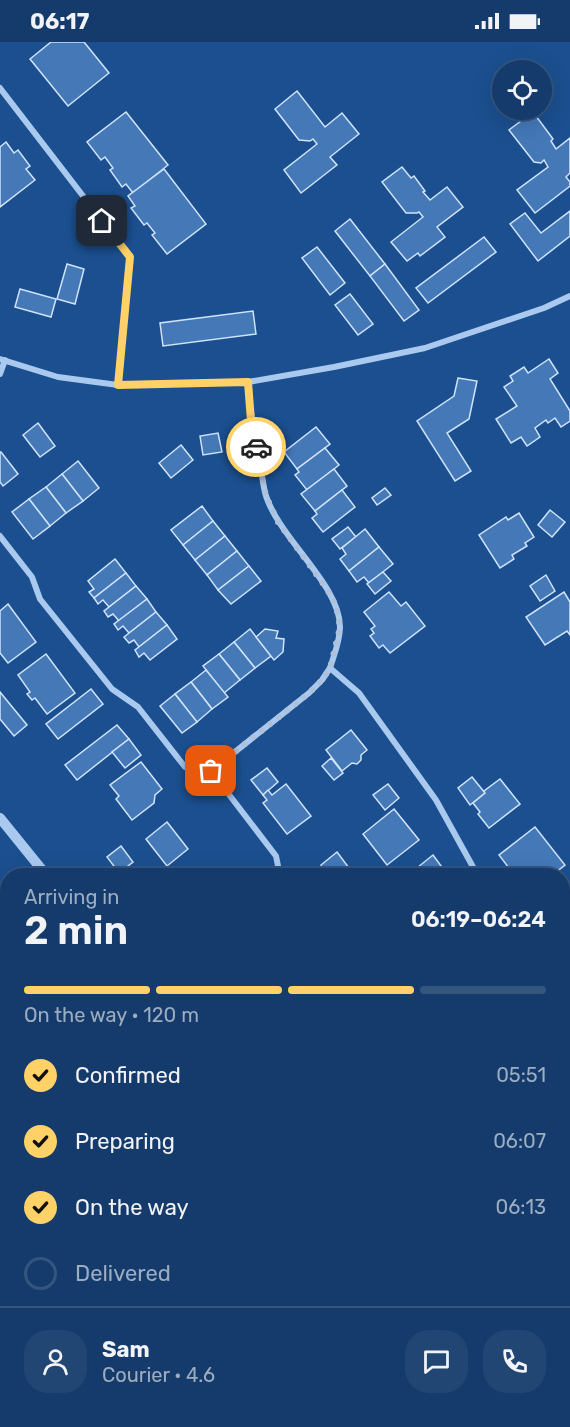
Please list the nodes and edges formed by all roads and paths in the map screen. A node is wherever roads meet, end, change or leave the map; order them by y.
1 (0, 88) edge
2 (570, 296) edge
3 (2, 360) edge
4 (0, 374) edge
5 (248, 382) junction
6 (118, 385) junction
7 (0, 536) edge
8 (330, 668) junction
9 (211, 771) junction
10 (0, 818) edge
11 (41, 868) edge
12 (278, 868) edge
13 (474, 868) edge

1 - 6 street
2 - 5 street
3 - 4 street
3 - 6 street
5 - 6 street
5 - 8 street
7 - 9 street
8 - 9 street
8 - 13 street
9 - 12 street
10 - 11 street

